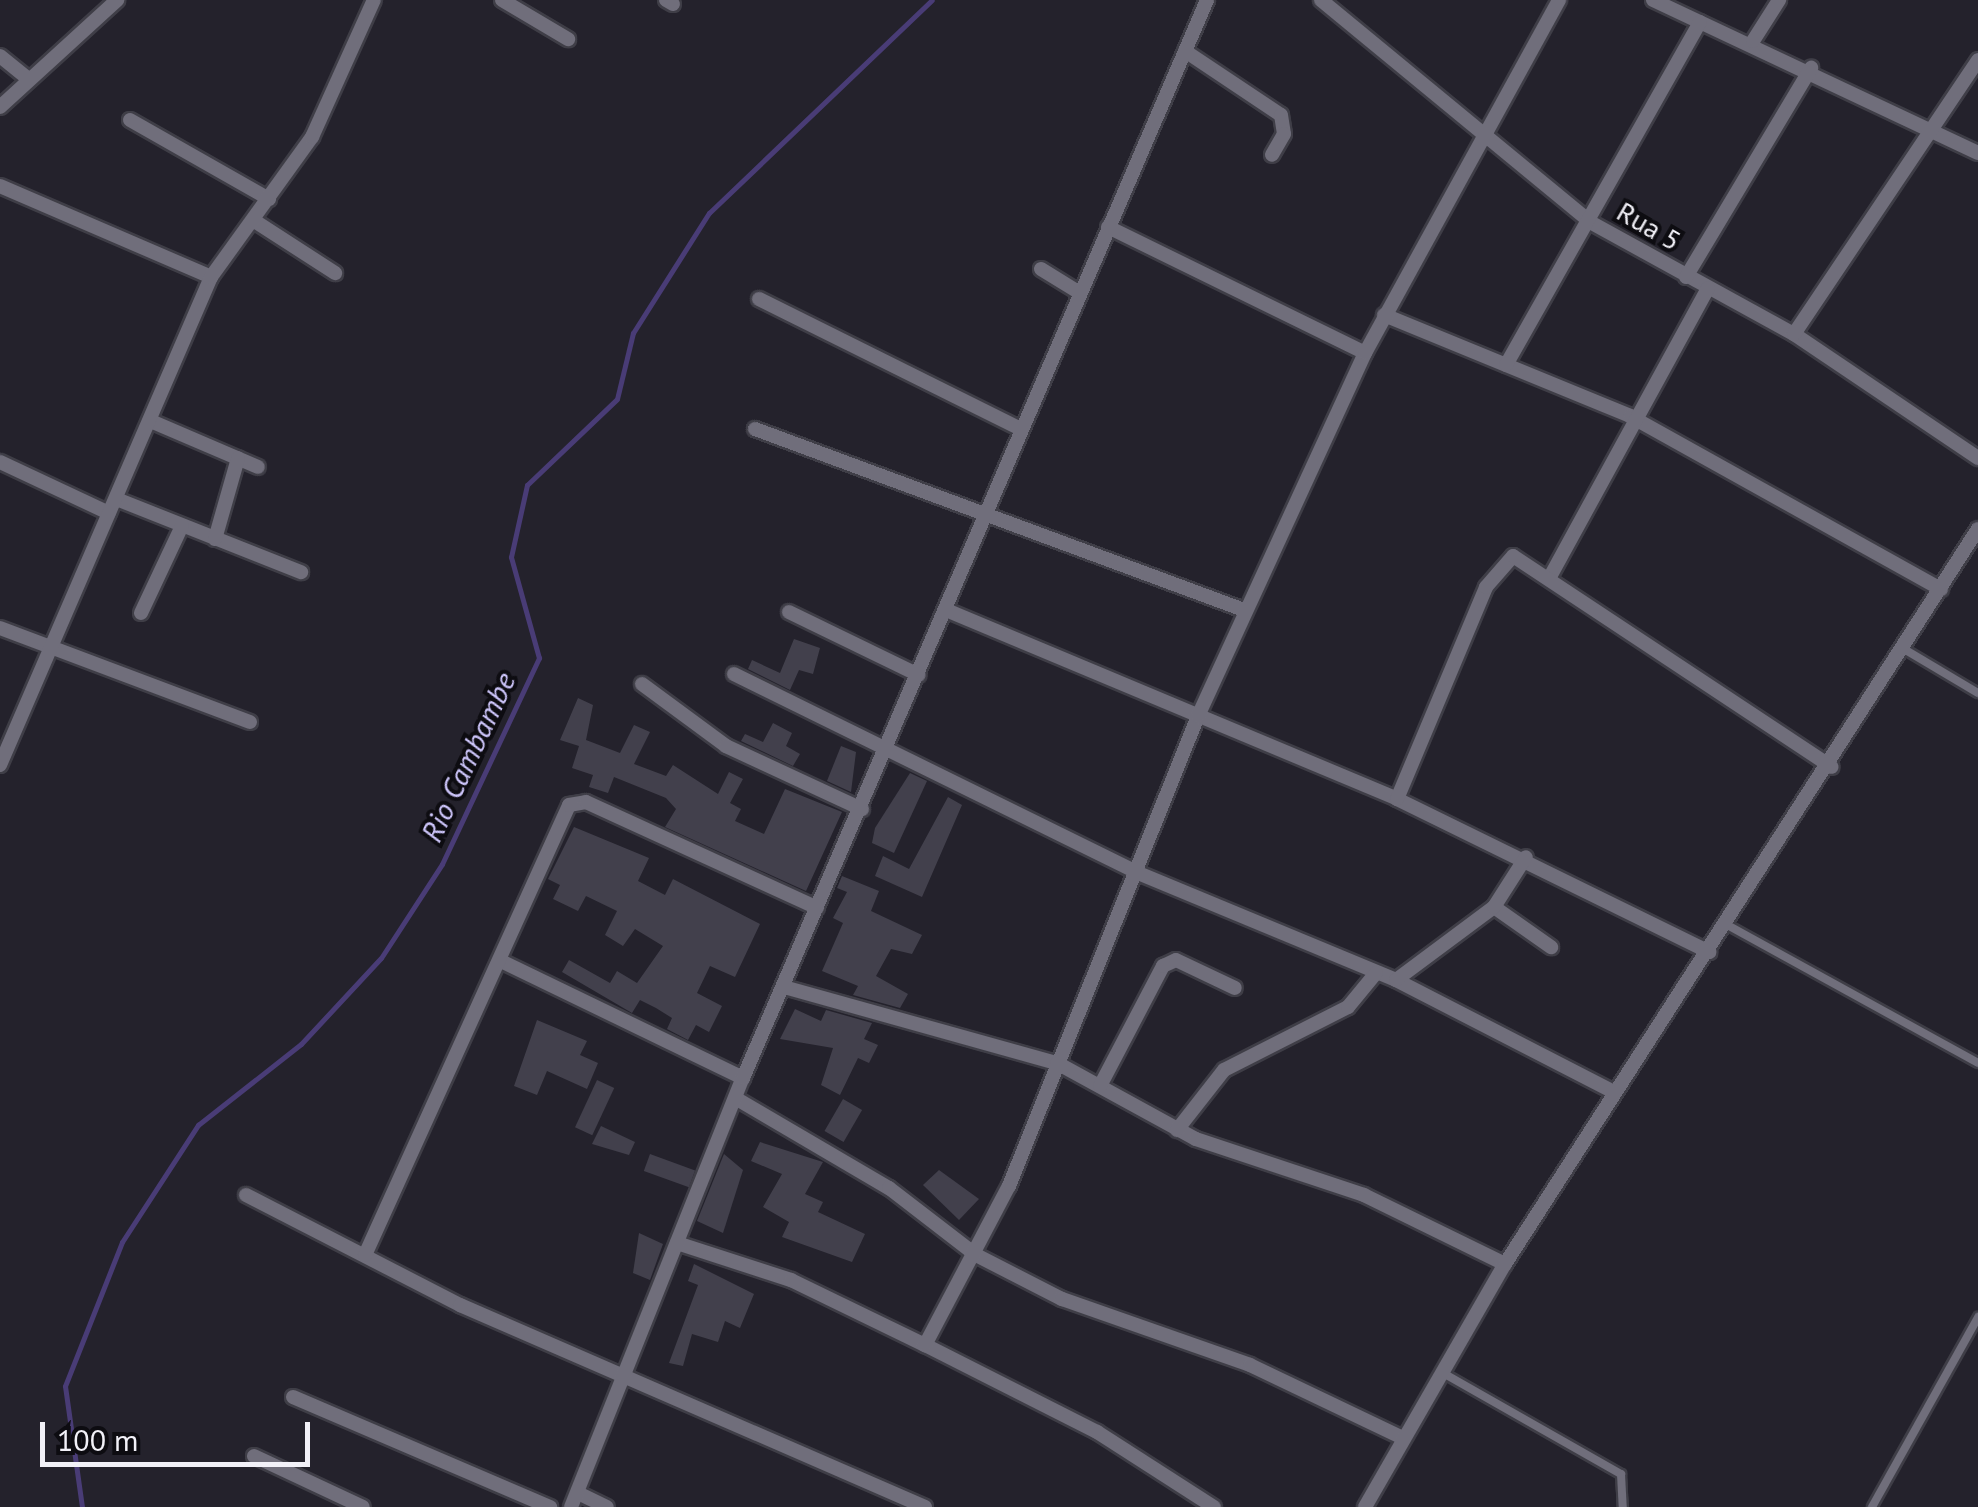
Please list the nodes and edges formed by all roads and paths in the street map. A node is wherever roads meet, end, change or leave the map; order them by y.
1 (117, 0) edge
2 (374, 0) edge
3 (502, 0) edge
4 (1207, 0) edge
5 (1321, 0) edge
6 (1559, 0) edge
7 (1653, 0) edge
8 (1779, 0) edge
9 (1700, 22) junction
10 (568, 39) dead end
11 (1752, 41) junction
12 (1185, 51) junction
13 (0, 56) edge
14 (1978, 60) edge
15 (1810, 68) junction
16 (28, 78) junction
17 (0, 107) edge
18 (130, 120) dead end
19 (1479, 133) junction
20 (1933, 133) junction
21 (1978, 153) edge
22 (1272, 155) dead end
23 (0, 186) edge
24 (270, 200) junction
25 (254, 220) junction
26 (1590, 222) junction
27 (1108, 227) junction
28 (1041, 269) dead end
29 (335, 274) dead end
30 (1686, 276) junction
31 (212, 277) junction
32 (1708, 288) junction
33 (1080, 293) junction
34 (760, 299) dead end
35 (1384, 315) junction
36 (1794, 334) junction
37 (1365, 353) junction
38 (1506, 365) junction
39 (1630, 416) junction
40 (152, 422) junction
41 (1020, 429) junction
42 (755, 430) dead end
43 (238, 458) junction
44 (1978, 458) edge
45 (0, 462) edge
46 (258, 467) dead end
47 (119, 500) junction
48 (109, 513) junction
49 (986, 516) junction
50 (182, 526) junction
51 (1978, 529) edge
52 (215, 540) junction
53 (301, 572) dead end
54 (1551, 575) junction
55 (1940, 589) junction
56 (946, 610) junction
57 (1244, 610) junction
58 (790, 612) dead end
59 (141, 613) dead end
60 (0, 628) edge
61 (46, 647) junction
62 (1904, 649) junction
63 (734, 674) dead end
64 (919, 675) junction
65 (642, 684) dead end
66 (1978, 694) edge
67 (1198, 716) junction
68 (250, 722) dead end
69 (885, 747) junction
70 (0, 765) edge
71 (1832, 767) junction
72 (1397, 800) junction
73 (862, 809) junction
74 (1526, 858) junction
75 (1138, 873) junction
76 (1494, 907) junction
77 (817, 908) junction
78 (1729, 926) junction
79 (1551, 947) dead end
80 (1710, 952) junction
81 (501, 961) junction
82 (1376, 973) junction
83 (1396, 980) junction
84 (784, 987) junction
85 (1235, 988) dead end
86 (1057, 1063) junction
87 (1978, 1063) edge
88 (743, 1078) junction
89 (1100, 1086) junction
90 (1614, 1092) junction
91 (737, 1099) junction
92 (1177, 1130) junction
93 (246, 1195) dead end
94 (676, 1243) junction
95 (365, 1255) junction
96 (976, 1255) junction
97 (1505, 1264) junction
98 (1978, 1317) edge
99 (924, 1345) junction
100 (625, 1370) junction
101 (1443, 1373) junction
102 (293, 1397) dead end
103 (1403, 1438) junction
104 (254, 1456) dead end
105 (574, 1500) edge
106 (362, 1507) edge
107 (550, 1507) edge
108 (607, 1507) edge
109 (925, 1507) edge
110 (1214, 1507) edge
111 (1365, 1507) edge
112 (1624, 1507) edge
113 (1872, 1507) edge

1 - 16 street
2 - 24 street
3 - 10 street
4 - 12 street
5 - 19 street, Rua 5
6 - 19 street
7 - 9 street
8 - 11 street
9 - 11 street
9 - 26 street
11 - 15 street
12 - 22 street
12 - 27 street
13 - 16 street
14 - 20 street
15 - 20 street
15 - 30 street
16 - 17 street
18 - 24 street
19 - 26 street, Rua 5
19 - 35 street
20 - 21 street
20 - 36 street
23 - 31 street
24 - 25 street
25 - 29 street
25 - 31 street
26 - 30 street, Rua 5
26 - 38 street
27 - 33 street
27 - 37 street
28 - 33 street
30 - 32 street, Rua 5
31 - 40 street
32 - 36 street, Rua 5
32 - 39 street
33 - 41 street
34 - 41 street
35 - 37 street
35 - 38 street
36 - 44 street, Rua 5
37 - 57 street
38 - 39 street
39 - 54 street
39 - 55 street
40 - 43 street
40 - 47 street
41 - 49 street
42 - 49 street
43 - 46 street
43 - 52 street
45 - 48 street
47 - 48 street
47 - 50 street
48 - 61 street
49 - 56 street
49 - 57 street
50 - 52 street
50 - 59 street
51 - 55 street
52 - 53 street
54 - 71 street
54 - 72 street
55 - 62 street
56 - 64 street
56 - 67 street
57 - 67 street
58 - 64 street
60 - 61 street
61 - 68 street
61 - 70 street
62 - 66 lane
62 - 71 street
63 - 69 street
64 - 69 street
65 - 73 street
67 - 72 street
67 - 75 street
69 - 73 street
69 - 75 street
71 - 78 street
72 - 74 street
73 - 77 street
74 - 76 street
74 - 80 street
75 - 82 street
75 - 86 street
76 - 79 street
76 - 83 street
77 - 81 street
77 - 84 street
78 - 80 street
78 - 87 lane
80 - 90 street
81 - 88 street
81 - 95 street
82 - 83 street
82 - 92 street
83 - 90 street
84 - 86 street
84 - 88 street
85 - 89 street
86 - 89 street
86 - 96 street
88 - 91 street
89 - 92 street
90 - 97 street
91 - 94 street
91 - 96 street
92 - 97 street
93 - 95 street
94 - 99 street
94 - 100 street
95 - 100 street
96 - 99 street
96 - 103 street
97 - 101 street
98 - 113 lane
99 - 110 street
100 - 105 street
100 - 109 street
101 - 103 street
101 - 112 lane
102 - 107 street
103 - 111 street
104 - 106 street
105 - 108 street

